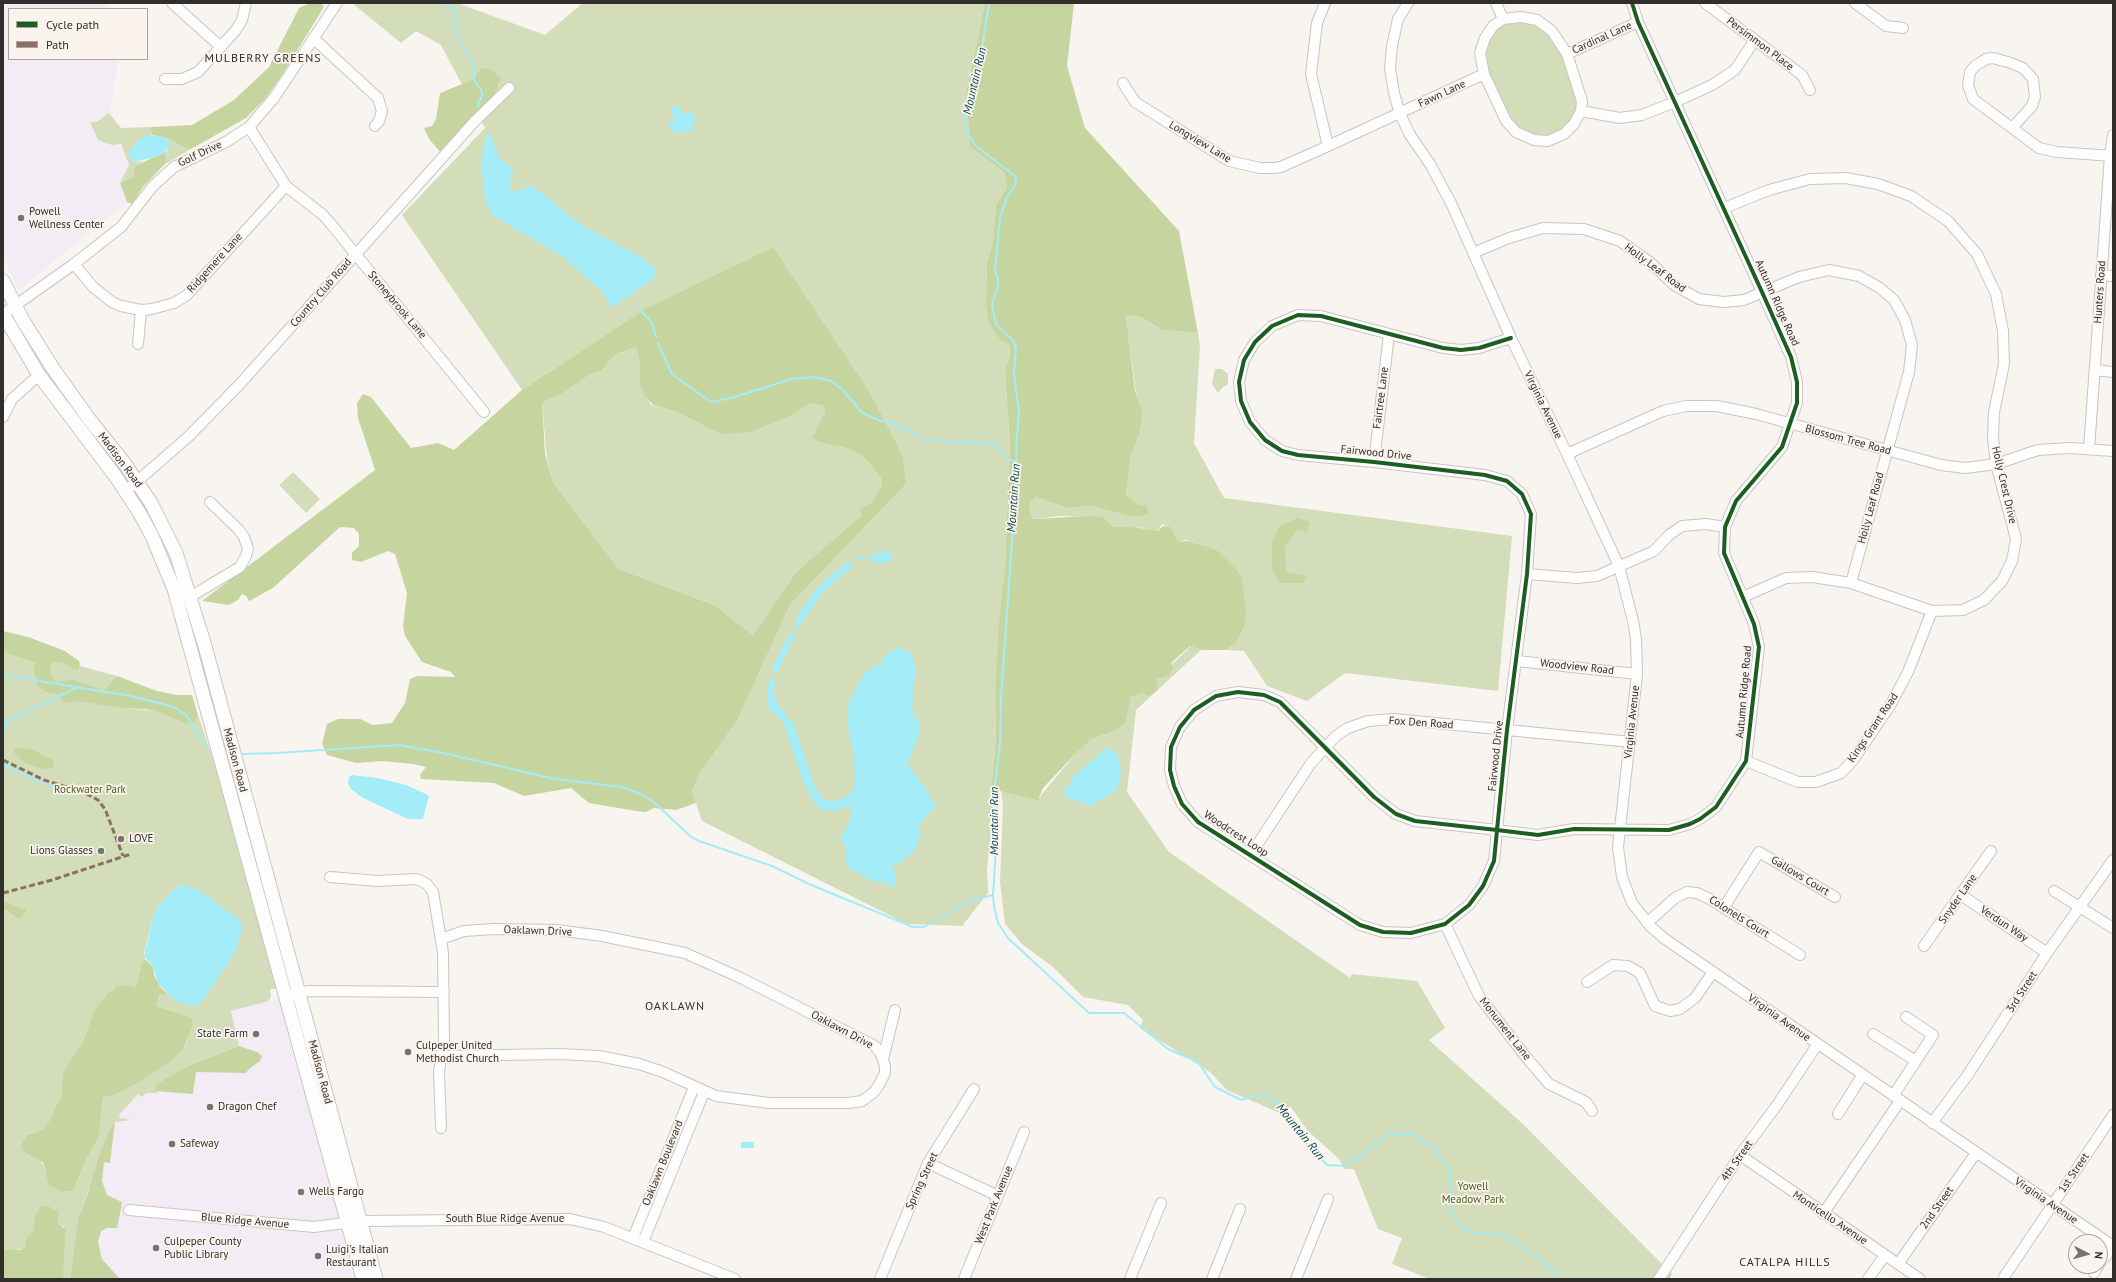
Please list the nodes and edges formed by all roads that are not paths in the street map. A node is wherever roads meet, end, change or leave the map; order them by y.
1 (172, 3) edge
2 (246, 3) edge
3 (337, 3) edge
4 (1325, 3) edge
5 (1408, 3) edge
6 (1496, 3) edge
7 (1632, 3) edge
8 (1705, 3) edge
9 (1855, 3) edge
10 (1503, 19) junction
11 (1638, 22) junction
12 (1903, 28) dead end
13 (313, 38) junction
14 (1754, 41) junction
15 (221, 47) junction
16 (1567, 54) junction
17 (1484, 74) junction
18 (165, 79) dead end
19 (1123, 83) dead end
20 (510, 88) dead end
21 (1810, 90) dead end
22 (1675, 102) junction
23 (1581, 111) junction
24 (1400, 114) junction
25 (249, 126) junction
26 (375, 126) dead end
27 (2012, 128) junction
28 (2113, 135) edge
29 (1328, 146) junction
30 (2111, 156) edge
31 (286, 186) junction
32 (1724, 208) junction
33 (1473, 253) junction
34 (355, 254) junction
35 (74, 264) junction
36 (2102, 275) junction
37 (2113, 276) edge
38 (3, 281) edge
39 (1762, 292) junction
40 (16, 306) junction
41 (141, 310) junction
42 (3, 314) edge
43 (1389, 334) junction
44 (1511, 338) junction
45 (138, 344) dead end
46 (2095, 370) junction
47 (2113, 372) edge
48 (39, 375) junction
49 (484, 412) dead end
50 (3, 417) edge
51 (1791, 425) junction
52 (2089, 449) junction
53 (1887, 450) junction
54 (2113, 451) edge
55 (1567, 454) junction
56 (1374, 462) junction
57 (1996, 464) junction
58 (137, 482) junction
59 (126, 490) junction
60 (210, 502) dead end
61 (1725, 527) junction
62 (1619, 566) junction
63 (1527, 574) junction
64 (1851, 584) junction
65 (1743, 596) junction
66 (190, 597) junction
67 (1932, 612) junction
68 (1517, 661) junction
69 (1637, 674) junction
70 (1507, 730) junction
71 (1631, 742) junction
72 (1325, 747) junction
73 (1746, 761) junction
74 (1497, 830) junction
75 (1620, 831) junction
76 (1991, 851) dead end
77 (1251, 854) junction
78 (2113, 860) edge
79 (330, 877) dead end
80 (2054, 891) dead end
81 (1961, 895) junction
82 (1835, 897) dead end
83 (2081, 906) junction
84 (1724, 908) junction
85 (1647, 923) junction
86 (1445, 924) junction
87 (2113, 928) edge
88 (441, 939) junction
89 (1924, 946) dead end
90 (2047, 954) junction
91 (1800, 955) dead end
92 (1713, 972) junction
93 (1587, 982) dead end
94 (444, 992) junction
95 (293, 995) junction
96 (895, 1010) dead end
97 (1906, 1017) dead end
98 (1873, 1034) dead end
99 (1817, 1045) junction
100 (442, 1056) junction
101 (883, 1059) junction
102 (1916, 1061) junction
103 (1862, 1076) junction
104 (694, 1087) junction
105 (974, 1089) dead end
106 (704, 1092) junction
107 (1896, 1099) junction
108 (1592, 1111) dead end
109 (1838, 1114) dead end
110 (2113, 1115) edge
111 (1932, 1123) junction
112 (441, 1128) dead end
113 (1024, 1132) dead end
114 (1976, 1153) junction
115 (1740, 1155) junction
116 (928, 1163) junction
117 (998, 1196) junction
118 (1328, 1199) dead end
119 (1161, 1203) dead end
120 (2052, 1205) junction
121 (1240, 1209) dead end
122 (129, 1210) dead end
123 (1823, 1214) junction
124 (354, 1222) junction
125 (633, 1238) junction
126 (643, 1242) junction
127 (2113, 1246) edge
128 (1885, 1255) junction
129 (1898, 1264) junction
130 (2006, 1273) dead end
131 (1663, 1278) edge
132 (363, 1279) edge
133 (376, 1279) edge
134 (735, 1279) edge
135 (880, 1279) edge
136 (964, 1279) edge
137 (1130, 1279) edge
138 (1212, 1279) edge
139 (1296, 1279) edge
140 (1868, 1279) edge
141 (1920, 1279) edge

1 - 15 street
2 - 15 street
3 - 13 street, Golf Drive
4 - 29 street
5 - 24 street, Virginia Avenue
6 - 10 street
7 - 11 street, Autumn Ridge Road
8 - 14 street, Persimmon Place
9 - 12 street
10 - 16 street
10 - 17 street
11 - 16 street, Cardinal Lane
11 - 22 street, Autumn Ridge Road
13 - 25 street, Golf Drive
13 - 26 street
14 - 21 street, Persimmon Place
14 - 22 street
15 - 18 street
16 - 23 street
17 - 23 street
17 - 24 street, Fawn Lane
19 - 29 street, Longview Lane
20 - 34 street, Country Club Road
22 - 23 street
22 - 32 street, Autumn Ridge Road
24 - 29 street, Longview Lane
24 - 33 street, Virginia Avenue
25 - 31 street, Stoneybrook Lane
25 - 35 street, Golf Drive
27 - 27 street
27 - 30 street
28 - 30 street, Hunters Road
30 - 36 street, Hunters Road
31 - 34 street, Stoneybrook Lane
31 - 41 street, Ridgemere Lane
32 - 39 street, Autumn Ridge Road
32 - 57 street, Holly Crest Drive
33 - 39 street, Holly Leaf Road
33 - 44 street, Virginia Avenue
34 - 49 street, Stoneybrook Lane
34 - 58 street, Country Club Road
35 - 40 street, Golf Drive
35 - 41 street, Ridgemere Lane
36 - 37 street
36 - 46 street, Hunters Road
38 - 40 main road, Madison Road
39 - 51 street, Autumn Ridge Road
39 - 53 street, Holly Leaf Road
40 - 42 street, Golf Drive
40 - 58 main road, Madison Road
41 - 45 street
42 - 48 main road, Madison Road
43 - 44 street, Fairwood Drive
43 - 56 street, Fairtree Lane
43 - 56 street, Fairwood Drive
44 - 55 street, Virginia Avenue
46 - 47 street
46 - 52 street, Hunters Road
48 - 50 street
48 - 59 main road, Madison Road
51 - 53 street, Blossom Tree Road
51 - 55 street, Blossom Tree Road
51 - 61 street, Autumn Ridge Road
52 - 54 street, Blossom Tree Road
52 - 57 street, Blossom Tree Road
53 - 57 street, Blossom Tree Road
53 - 64 street, Holly Leaf Road
55 - 62 street, Virginia Avenue
56 - 63 street, Fairwood Drive
57 - 67 street, Holly Crest Drive
58 - 59 street, Country Club Road
58 - 66 main road, Madison Road
59 - 95 main road, Madison Road
60 - 66 street
61 - 62 street
61 - 65 street, Autumn Ridge Road
62 - 63 street
62 - 69 street, Virginia Avenue
63 - 68 street, Fairwood Drive
64 - 65 street, Holly Crest Drive
64 - 67 street, Holly Crest Drive
65 - 73 street, Autumn Ridge Road
66 - 95 main road, Madison Road
67 - 73 street, Kings Grant Road
68 - 69 street, Woodview Road
68 - 70 street, Fairwood Drive
69 - 71 street, Virginia Avenue
70 - 71 street, Fox Den Road
70 - 72 street, Fox Den Road
70 - 74 street, Fairwood Drive
71 - 75 street, Virginia Avenue
72 - 74 street, Woodcrest Loop
72 - 77 street, Fox Den Road
72 - 77 street, Woodcrest Loop
73 - 75 street, Autumn Ridge Road
74 - 75 street, Autumn Ridge Road
74 - 86 street, Woodcrest Loop
75 - 85 street, Virginia Avenue
76 - 81 street, Snyder Lane
77 - 86 street, Woodcrest Loop
78 - 83 street, 3rd Street
79 - 88 street
80 - 83 street
81 - 89 street, Snyder Lane
81 - 90 street, Verdun Way
82 - 84 street, Gallows Court
83 - 87 street
83 - 90 street, 3rd Street
84 - 85 street, Colonels Court
84 - 91 street, Colonels Court
85 - 92 street, Virginia Avenue
86 - 108 street, Monument Lane
88 - 94 street
88 - 101 street, Oaklawn Drive
90 - 111 street, 3rd Street
92 - 93 street
92 - 99 street, Virginia Avenue
94 - 95 street
94 - 100 street
95 - 124 main road, Madison Road
96 - 101 street
97 - 102 street
98 - 102 street
99 - 103 street, Virginia Avenue
99 - 115 street, 4th Street
100 - 104 street, Oaklawn Drive
100 - 112 street
101 - 106 street, Oaklawn Drive
102 - 107 street
103 - 107 street, Virginia Avenue
103 - 109 street
104 - 106 street, Oaklawn Drive
104 - 125 street, Oaklawn Boulevard
105 - 116 street, Spring Street
106 - 126 street, Oaklawn Boulevard
107 - 111 street, Virginia Avenue
107 - 123 street
110 - 120 street, 1st Street
111 - 114 street, Virginia Avenue
113 - 117 street, West Park Avenue
114 - 120 street, Virginia Avenue
114 - 129 street, 2nd Street
115 - 123 street, Monticello Avenue
115 - 131 street, 4th Street
116 - 117 street
116 - 135 street, Spring Street
117 - 136 street, West Park Avenue
118 - 139 street
119 - 137 street
120 - 127 street, Virginia Avenue
120 - 130 street, 1st Street
121 - 138 street
122 - 124 street, Blue Ridge Avenue
123 - 128 street, Monticello Avenue
124 - 125 street, South Blue Ridge Avenue
124 - 132 main road, Madison Road
124 - 133 main road, Madison Road
125 - 126 street, South Blue Ridge Avenue
126 - 134 street, South Blue Ridge Avenue
128 - 129 street, Monticello Avenue
128 - 140 street
129 - 141 street, Monticello Avenue

